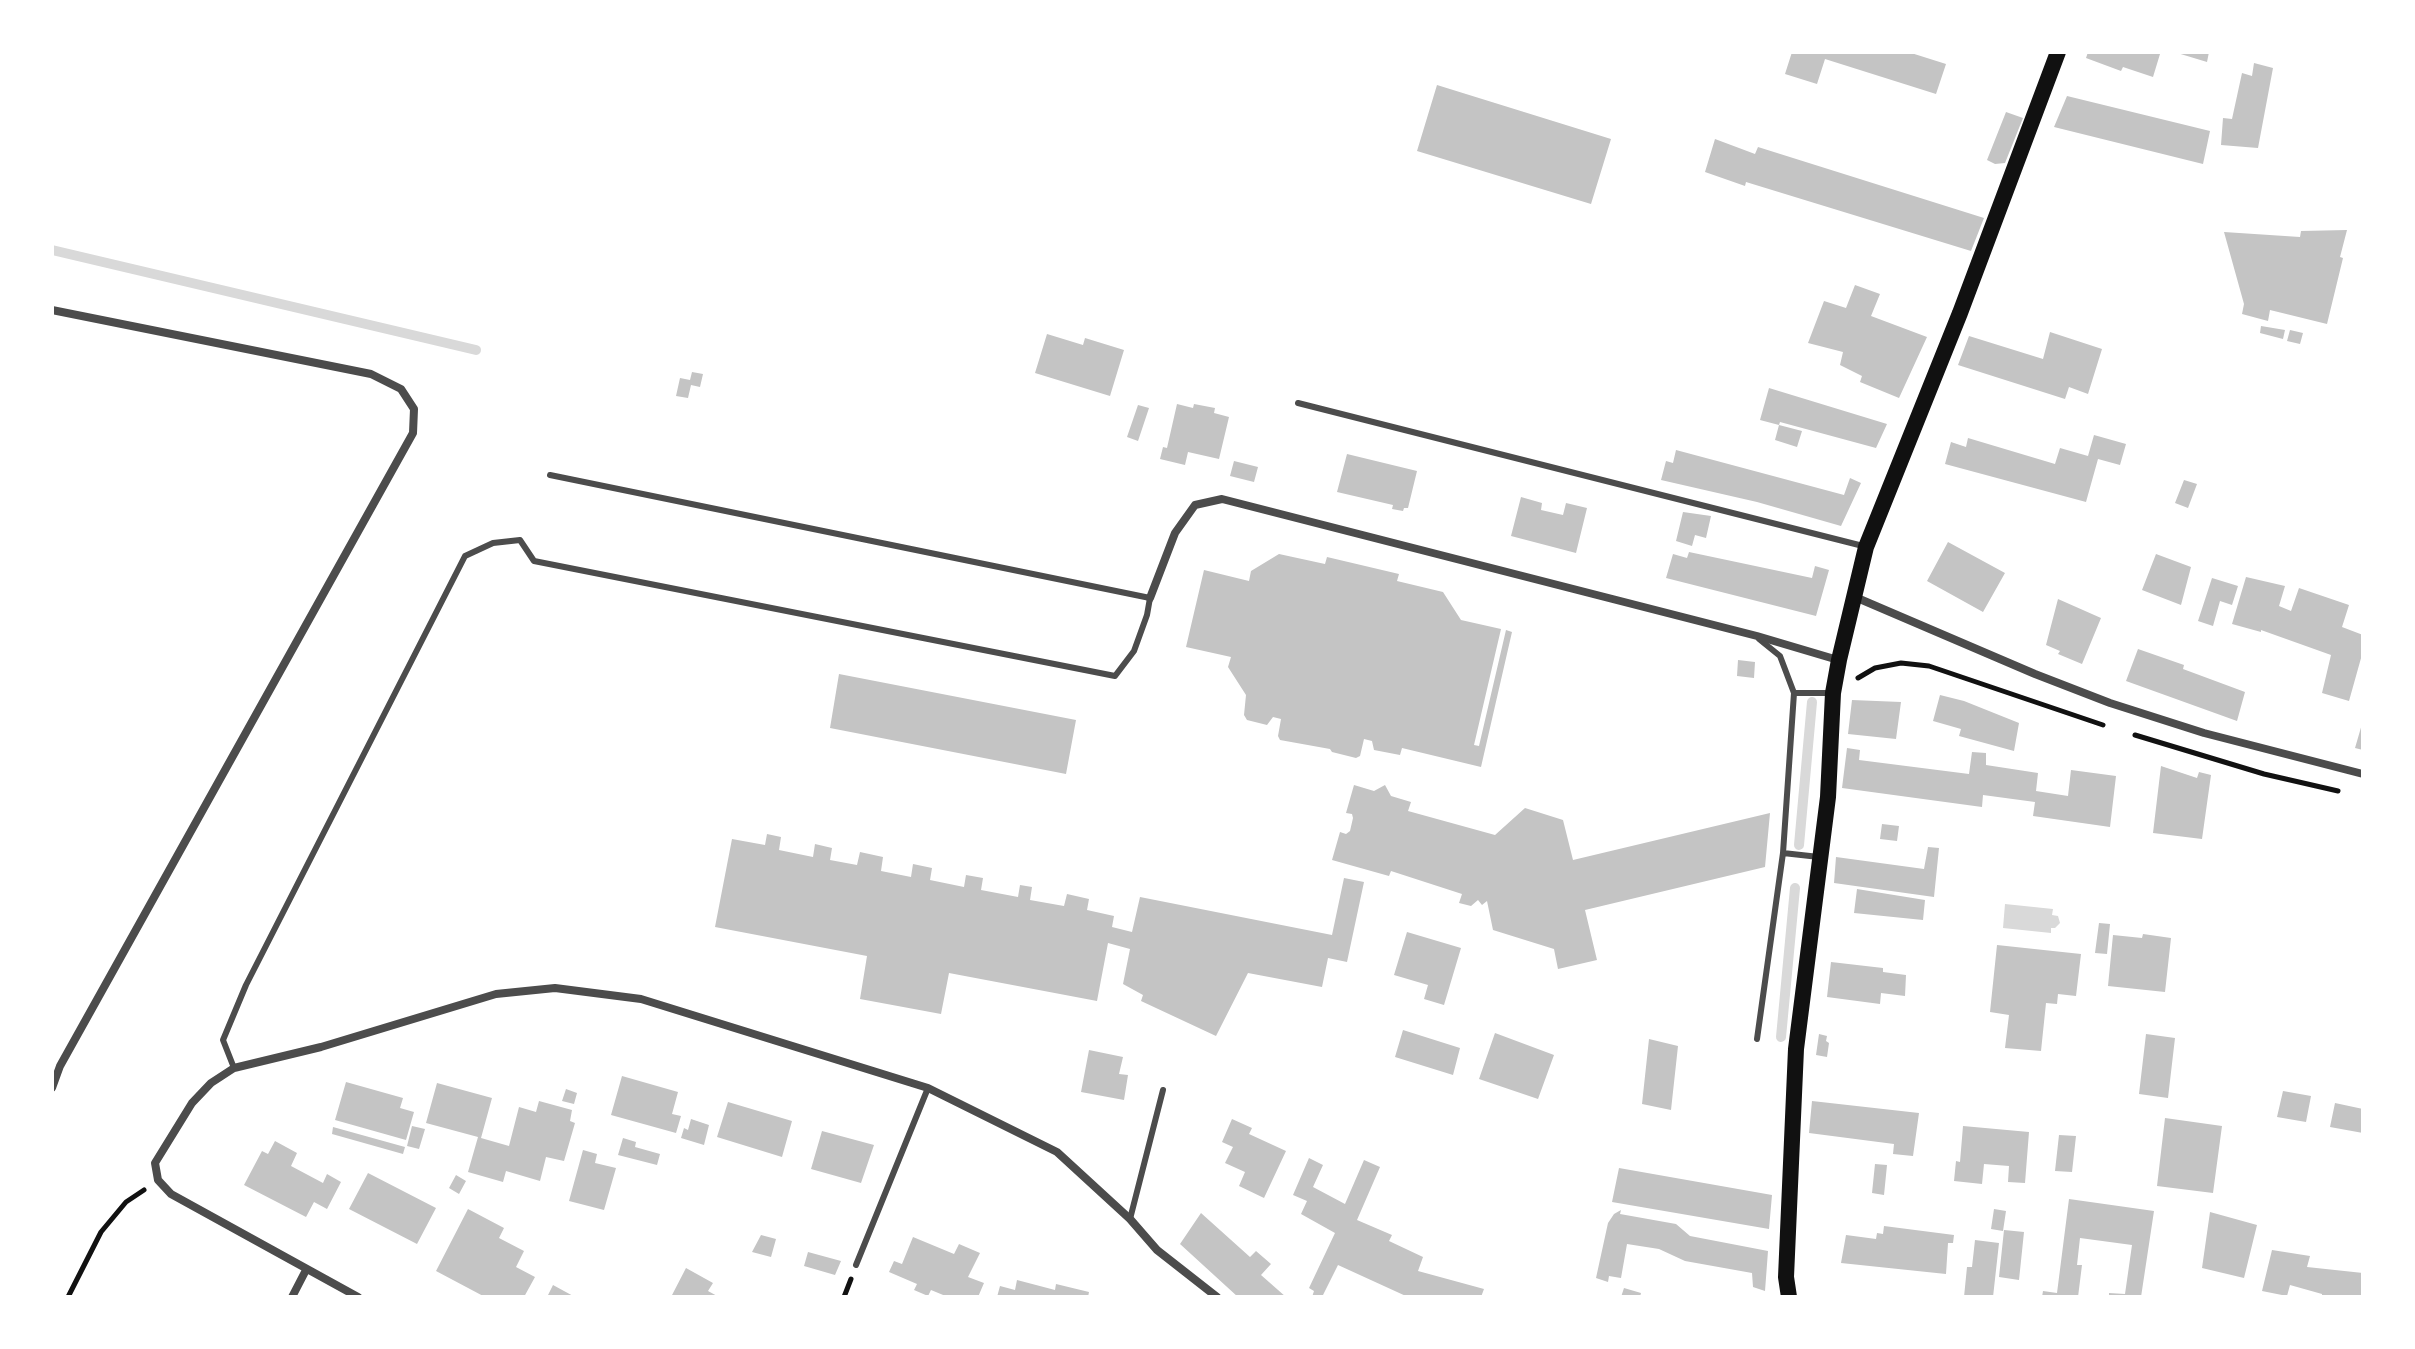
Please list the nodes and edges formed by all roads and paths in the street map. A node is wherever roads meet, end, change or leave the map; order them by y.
1 (2058, 52) edge
2 (52, 310) edge
3 (1298, 403) dead end
4 (550, 475) dead end
5 (1866, 547) junction
6 (1855, 597) junction
7 (1150, 598) junction
8 (1757, 636) junction
9 (1839, 660) junction
10 (1794, 693) junction
11 (1833, 693) junction
12 (2116, 729) dead end
13 (2131, 734) dead end
14 (2363, 774) edge
15 (2349, 794) dead end
16 (1783, 853) junction
17 (1820, 858) junction
18 (1757, 1039) dead end
19 (234, 1068) junction
20 (52, 1088) edge
21 (928, 1088) junction
22 (1163, 1090) dead end
23 (158, 1180) junction
24 (1130, 1219) junction
25 (856, 1265) dead end
26 (306, 1270) junction
27 (68, 1297) edge
28 (292, 1297) edge
29 (358, 1297) edge
30 (1217, 1297) edge
31 (1789, 1297) edge

1 - 5 main road
2 - 20 street
3 - 5 lane
4 - 7 lane
5 - 6 main road
6 - 9 main road
6 - 14 street
7 - 8 street
7 - 19 lane
8 - 9 street
8 - 10 lane
9 - 11 main road
10 - 11 lane
10 - 16 lane
11 - 12 path
11 - 17 main road
13 - 15 path
16 - 17 lane
16 - 18 lane
17 - 31 main road
19 - 21 street
19 - 23 street
21 - 24 street
21 - 25 lane
22 - 24 lane
23 - 26 street
23 - 27 path
24 - 30 street
26 - 28 street
26 - 29 street

